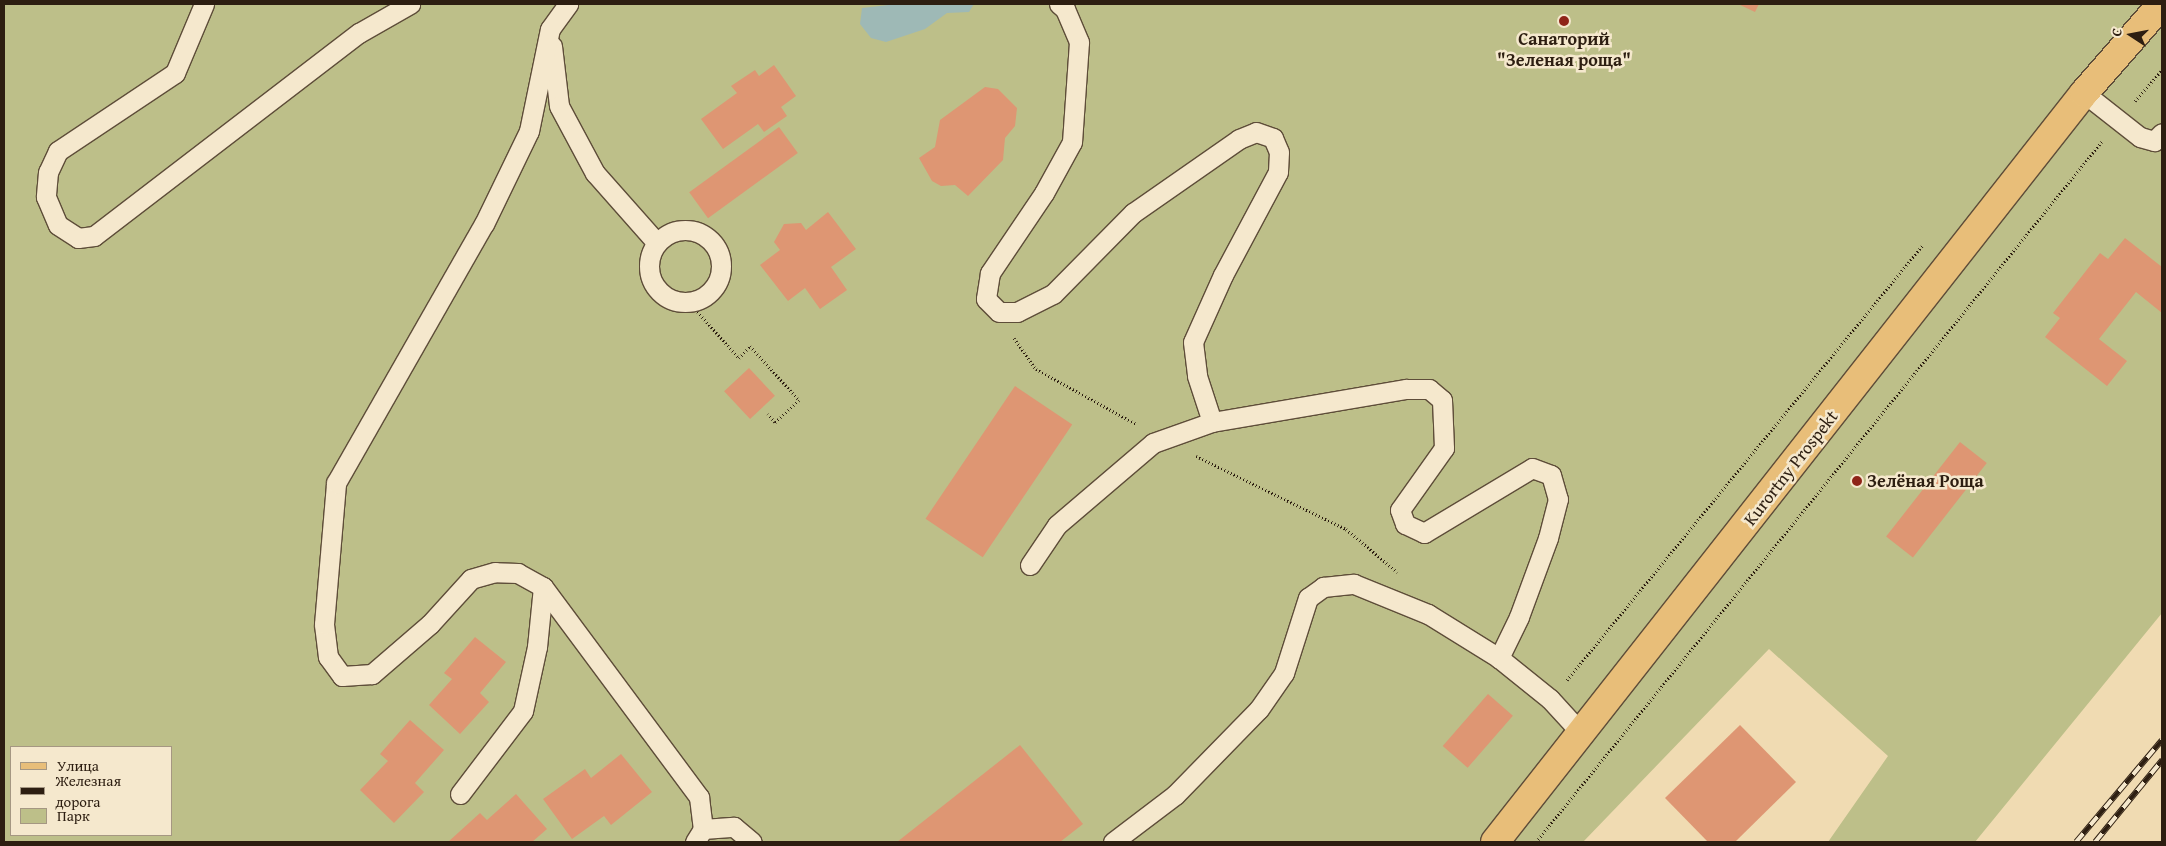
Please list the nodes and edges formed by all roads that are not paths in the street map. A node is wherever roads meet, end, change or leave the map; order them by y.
1 (204, 4) edge
2 (410, 4) edge
3 (568, 4) edge
4 (2162, 4) edge
5 (1063, 6) edge
6 (550, 29) junction
7 (2084, 92) junction
8 (2162, 133) edge
9 (656, 242) junction
10 (1212, 422) junction
11 (1030, 565) dead end
12 (543, 587) junction
13 (1499, 658) junction
14 (1582, 734) junction
15 (460, 794) dead end
16 (699, 836) edge
17 (752, 842) edge
18 (1113, 842) edge
19 (1496, 842) edge

1 - 2 lane
3 - 6 lane
4 - 7 main road, Kurortny Prospekt
5 - 10 lane
6 - 9 lane
6 - 12 lane
7 - 8 lane
7 - 14 main road, Kurortny Prospekt
9 - 9 lane
10 - 11 lane
10 - 13 lane
12 - 15 lane
12 - 16 lane
13 - 14 lane
13 - 18 lane
14 - 19 main road, Kurortny Prospekt
16 - 17 lane

